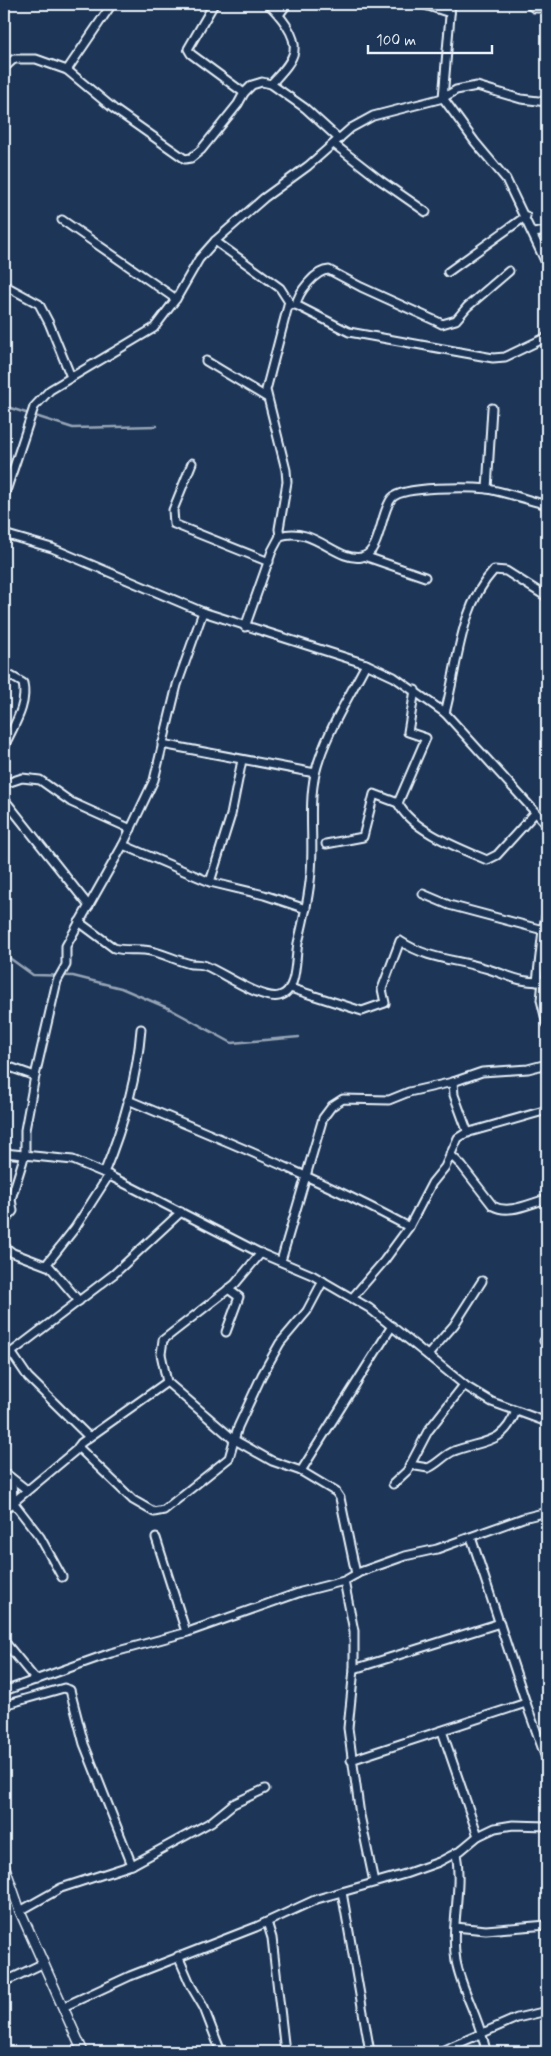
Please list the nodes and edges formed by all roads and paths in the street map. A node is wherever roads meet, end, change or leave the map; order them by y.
1 (112, 4) edge
2 (214, 4) edge
3 (268, 4) edge
4 (287, 4) edge
5 (422, 4) edge
6 (451, 4) edge
7 (529, 4) edge
8 (547, 8) edge
9 (450, 13) junction
10 (280, 15) junction
11 (4, 68) edge
12 (67, 70) junction
13 (272, 84) junction
14 (244, 93) junction
15 (443, 98) junction
16 (547, 102) edge
17 (337, 141) junction
18 (426, 212) dead end
19 (526, 216) junction
20 (62, 220) dead end
21 (547, 231) edge
22 (533, 233) junction
23 (215, 241) junction
24 (547, 265) edge
25 (509, 271) dead end
26 (448, 272) dead end
27 (4, 285) edge
28 (176, 299) junction
29 (292, 305) junction
30 (547, 337) edge
31 (206, 361) dead end
32 (70, 377) junction
33 (266, 397) junction
34 (492, 408) dead end
35 (192, 463) dead end
36 (487, 489) junction
37 (4, 497) edge
38 (547, 505) edge
39 (4, 534) edge
40 (280, 536) junction
41 (364, 556) junction
42 (269, 562) junction
43 (425, 577) dead end
44 (547, 597) edge
45 (203, 612) junction
46 (245, 626) junction
47 (366, 664) junction
48 (4, 672) edge
49 (415, 690) junction
50 (445, 713) junction
51 (162, 744) junction
52 (4, 747) edge
53 (242, 760) junction
54 (315, 773) junction
55 (4, 784) edge
56 (398, 802) junction
57 (5, 803) edge
58 (535, 813) junction
59 (547, 814) edge
60 (545, 823) edge
61 (131, 828) junction
62 (326, 844) dead end
63 (123, 845) junction
64 (210, 882) junction
65 (423, 894) dead end
66 (89, 906) junction
67 (306, 909) junction
68 (547, 912) edge
69 (79, 922) junction
70 (542, 930) junction
71 (543, 982) edge
72 (290, 988) junction
73 (547, 1022) edge
74 (141, 1029) dead end
75 (547, 1064) edge
76 (4, 1065) edge
77 (35, 1076) junction
78 (453, 1082) junction
79 (128, 1100) junction
80 (547, 1110) edge
81 (468, 1133) junction
82 (4, 1153) edge
83 (25, 1154) junction
84 (450, 1154) junction
85 (106, 1174) junction
86 (306, 1176) junction
87 (547, 1199) edge
88 (181, 1212) junction
89 (4, 1222) edge
90 (409, 1227) junction
91 (4, 1246) edge
92 (261, 1253) junction
93 (281, 1261) junction
94 (46, 1265) junction
95 (323, 1281) junction
96 (482, 1281) dead end
97 (228, 1289) junction
98 (353, 1297) junction
99 (79, 1300) junction
100 (392, 1326) junction
101 (226, 1332) dead end
102 (11, 1352) junction
103 (428, 1355) junction
104 (4, 1358) edge
105 (167, 1382) junction
106 (464, 1384) junction
107 (516, 1411) junction
108 (547, 1422) edge
109 (89, 1437) junction
110 (233, 1439) junction
111 (78, 1447) junction
112 (410, 1465) junction
113 (301, 1471) junction
114 (4, 1472) edge
115 (12, 1480) junction
116 (393, 1484) dead end
117 (27, 1490) junction
118 (13, 1502) junction
119 (4, 1510) edge
120 (547, 1512) edge
121 (156, 1538) dead end
122 (471, 1538) junction
123 (356, 1574) junction
124 (62, 1577) dead end
125 (344, 1581) junction
126 (500, 1623) junction
127 (186, 1632) junction
128 (4, 1641) edge
129 (354, 1670) junction
130 (36, 1680) junction
131 (4, 1691) edge
132 (526, 1703) junction
133 (4, 1705) edge
134 (442, 1730) junction
135 (351, 1760) junction
136 (547, 1761) edge
137 (265, 1790) dead end
138 (547, 1826) edge
139 (478, 1836) junction
140 (456, 1853) junction
141 (4, 1865) edge
142 (132, 1865) junction
143 (374, 1882) junction
144 (342, 1892) junction
145 (20, 1910) junction
146 (267, 1922) junction
147 (547, 1925) edge
148 (455, 1927) junction
149 (178, 1956) junction
150 (44, 1963) junction
151 (4, 1982) edge
152 (63, 2007) junction
153 (547, 2012) edge
154 (483, 2034) junction
155 (83, 2052) edge
156 (221, 2052) edge
157 (285, 2052) edge
158 (370, 2052) edge
159 (440, 2052) edge
160 (486, 2052) edge

1 - 12 street
2 - 14 street
3 - 10 street
4 - 10 street
5 - 9 street
6 - 9 street
7 - 8 street
9 - 15 street
10 - 13 street
11 - 12 street
12 - 14 street
13 - 14 street
13 - 17 street
15 - 16 street
15 - 17 street
15 - 19 street
17 - 18 street
17 - 23 street
19 - 22 street
19 - 26 street
20 - 28 street
21 - 22 street
22 - 24 street
23 - 28 street
23 - 29 street
25 - 29 street
27 - 32 street
28 - 32 street
29 - 30 street
29 - 33 street
31 - 33 street
32 - 37 street
33 - 40 street
34 - 36 street
35 - 42 street
36 - 38 street
36 - 41 street
39 - 45 street
40 - 41 street
40 - 42 street
41 - 43 street
42 - 46 street
44 - 50 street
45 - 46 street
45 - 51 street
46 - 47 street
47 - 49 street
47 - 54 street
48 - 52 street
49 - 50 street
49 - 56 street
50 - 58 street
51 - 53 street
51 - 61 street
53 - 54 street
53 - 64 street
54 - 67 street
55 - 61 street
56 - 58 street
56 - 62 street
57 - 66 street
58 - 60 street
59 - 60 street
61 - 63 street
63 - 64 street
63 - 66 street
64 - 67 street
65 - 70 street
66 - 69 street
67 - 72 street
68 - 70 street
69 - 72 street
69 - 77 street
70 - 71 street
71 - 72 street
71 - 73 street
74 - 79 street
75 - 78 street
76 - 77 street
77 - 83 street
78 - 81 street
78 - 86 street
79 - 85 street
79 - 86 street
80 - 81 street
81 - 84 street
82 - 83 street
83 - 85 street
83 - 89 street
84 - 87 street
84 - 90 street
85 - 88 street
85 - 94 street
86 - 90 street
86 - 93 street
88 - 92 street
88 - 99 street
90 - 98 street
91 - 94 street
92 - 93 street
92 - 97 street
93 - 95 street
94 - 99 street
95 - 98 street
95 - 110 street
96 - 103 street
97 - 101 street
97 - 105 street
98 - 100 street
99 - 102 street
100 - 103 street
100 - 113 street
102 - 104 street
102 - 109 street
103 - 106 street
105 - 109 street
105 - 110 street
106 - 107 street
106 - 112 street
107 - 108 street
107 - 112 street
109 - 111 street
110 - 111 street
110 - 113 street
111 - 117 street
112 - 116 street
113 - 123 street
114 - 115 street
115 - 117 street
115 - 118 street
117 - 118 street
118 - 119 street
118 - 124 street
120 - 122 street
121 - 127 street
122 - 123 street
122 - 126 street
123 - 125 street
125 - 127 street
125 - 129 street
126 - 129 street
126 - 132 street
127 - 130 street
128 - 130 street
129 - 135 street
130 - 131 street
132 - 134 street
132 - 136 street
133 - 142 street
134 - 135 street
134 - 139 street
135 - 143 street
137 - 142 street
138 - 139 street
139 - 140 street
140 - 143 street
140 - 148 street
141 - 145 street
142 - 145 street
143 - 144 street
144 - 146 street
144 - 158 street
145 - 150 street
146 - 149 street
146 - 157 street
147 - 148 street
148 - 154 street
149 - 152 street
149 - 156 street
150 - 151 street
150 - 152 street
152 - 155 street
153 - 154 street
154 - 159 street
154 - 160 street

